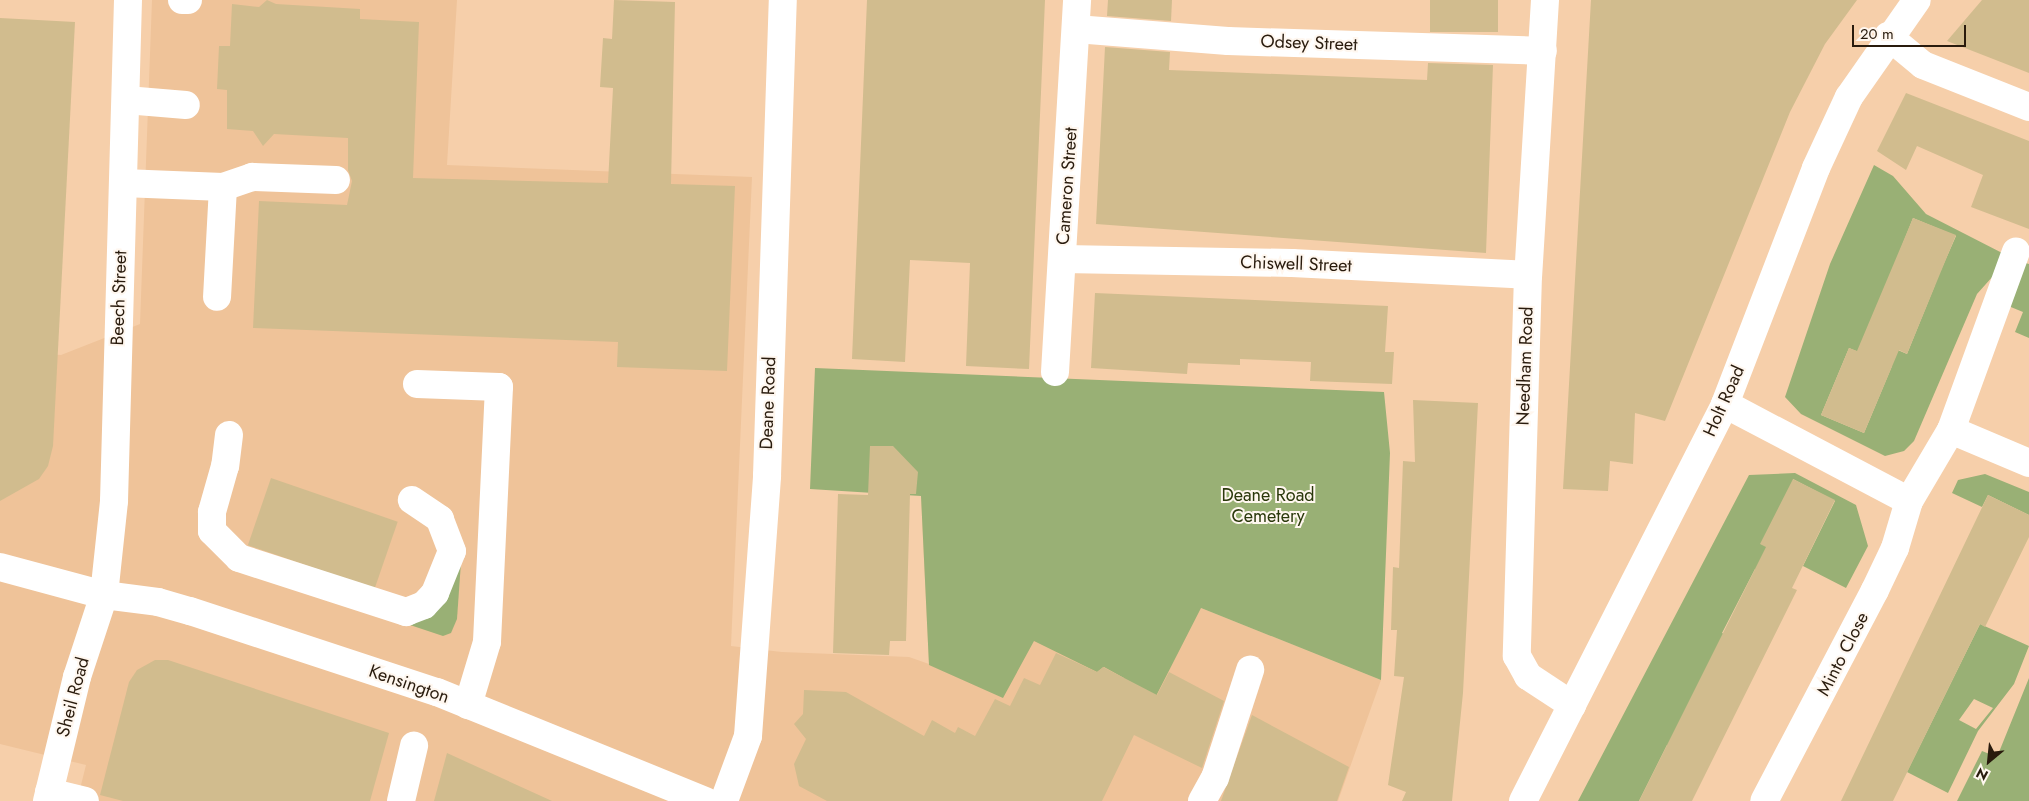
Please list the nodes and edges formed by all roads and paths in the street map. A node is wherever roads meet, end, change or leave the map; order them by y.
1 (128, 0) edge
2 (182, 0) edge
3 (188, 0) edge
4 (783, 0) edge
5 (1077, 0) edge
6 (1545, 0) edge
7 (1912, 2) edge
8 (1076, 29) junction
9 (1888, 36) junction
10 (1543, 51) junction
11 (126, 100) junction
12 (186, 105) dead end
13 (2029, 107) edge
14 (336, 180) dead end
15 (123, 183) junction
16 (223, 187) junction
17 (2016, 251) dead end
18 (1062, 258) junction
19 (1528, 275) junction
20 (217, 297) dead end
21 (1055, 372) dead end
22 (417, 384) dead end
23 (1725, 404) junction
24 (1951, 430) junction
25 (229, 435) dead end
26 (2029, 463) edge
27 (412, 500) dead end
28 (1909, 501) junction
29 (0, 567) edge
30 (104, 595) junction
31 (1250, 670) dead end
32 (468, 705) junction
33 (1572, 705) junction
34 (414, 746) dead end
35 (48, 796) edge
36 (85, 801) edge
37 (401, 801) edge
38 (706, 801) edge
39 (724, 801) edge
40 (1202, 801) edge
41 (1523, 801) edge
42 (1764, 801) edge

1 - 11 street, Beech Street
2 - 3 street
4 - 39 street, Deane Road
5 - 8 street, Cameron Street
6 - 10 street, Needham Road
7 - 9 street, Holt Road
8 - 10 street, Odsey Street
8 - 18 street, Cameron Street
9 - 13 street
9 - 23 street, Holt Road
10 - 19 street, Needham Road
11 - 12 street
11 - 15 street, Beech Street
14 - 16 street
15 - 16 street
15 - 30 street, Beech Street
16 - 20 street
17 - 24 street, Minto Close
18 - 19 street, Chiswell Street
18 - 21 street, Cameron Street
19 - 33 street, Needham Road
22 - 32 street
23 - 28 street
23 - 33 street, Holt Road
24 - 26 street
24 - 28 street, Minto Close
25 - 27 street
28 - 42 street, Minto Close
29 - 30 street, Kensington
30 - 32 street, Kensington
30 - 35 street, Sheil Road
31 - 40 street
32 - 38 street, Kensington
33 - 41 street, Holt Road
34 - 37 street
35 - 36 street

